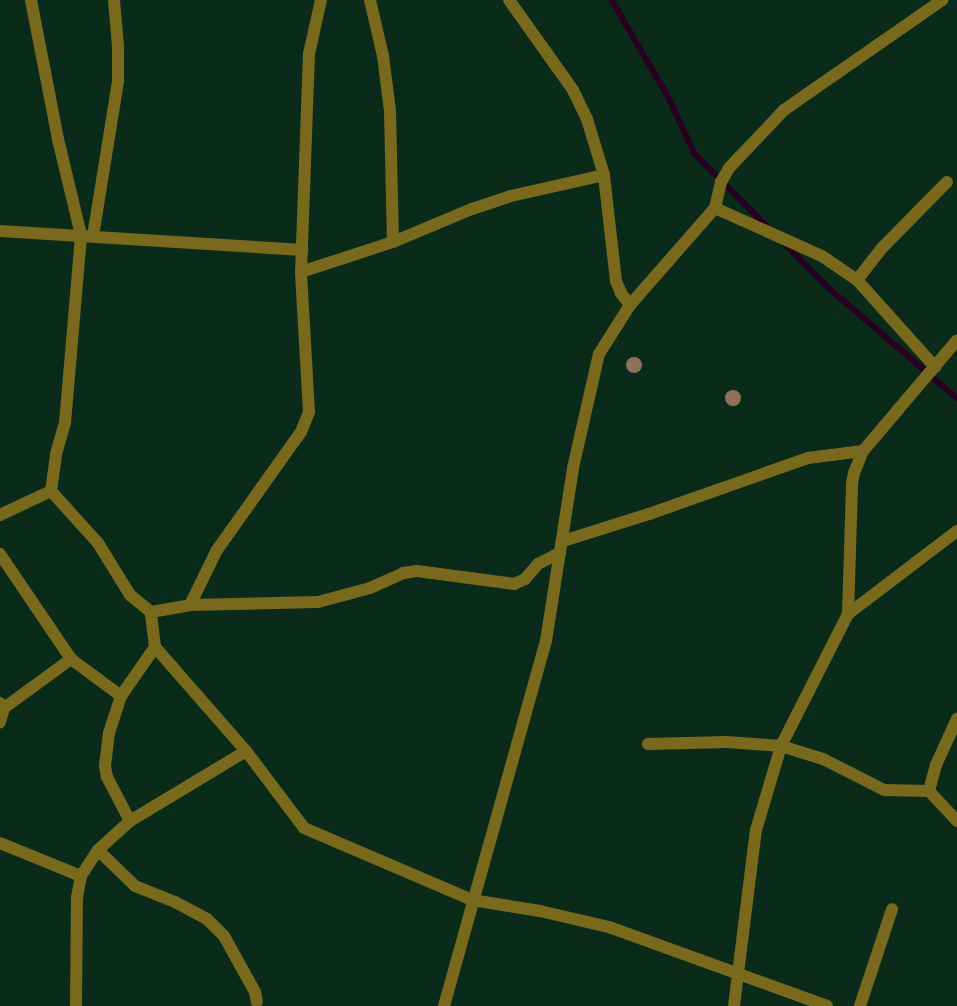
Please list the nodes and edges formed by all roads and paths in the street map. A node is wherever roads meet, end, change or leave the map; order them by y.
1 (31, 0) edge
2 (114, 0) edge
3 (320, 0) edge
4 (370, 0) edge
5 (509, 0) edge
6 (942, 0) edge
7 (604, 175) junction
8 (947, 182) dead end
9 (715, 208) junction
10 (0, 231) edge
11 (87, 236) junction
12 (394, 242) junction
13 (302, 250) junction
14 (301, 272) junction
15 (857, 280) junction
16 (630, 305) junction
17 (957, 340) edge
18 (935, 367) junction
19 (863, 451) junction
20 (51, 491) junction
21 (0, 515) edge
22 (957, 531) edge
23 (561, 547) junction
24 (0, 554) edge
25 (190, 605) junction
26 (151, 612) junction
27 (848, 614) junction
28 (155, 648) junction
29 (71, 659) junction
30 (121, 696) junction
31 (2, 705) edge
32 (957, 719) edge
33 (0, 722) edge
34 (648, 744) dead end
35 (781, 746) junction
36 (246, 751) junction
37 (929, 791) junction
38 (130, 821) junction
39 (957, 821) edge
40 (0, 843) edge
41 (98, 850) junction
42 (81, 876) junction
43 (472, 900) junction
44 (892, 909) dead end
45 (737, 973) junction
46 (257, 1002) dead end
47 (76, 1006) edge
48 (444, 1006) edge
49 (734, 1006) edge
50 (827, 1006) edge
51 (860, 1006) edge

1 - 11 street
2 - 11 street
3 - 13 street
4 - 12 street
5 - 7 street
6 - 9 street
7 - 12 street
7 - 16 street
8 - 15 street
9 - 15 street
9 - 16 street
10 - 11 street
11 - 13 street
11 - 20 street
12 - 14 street
13 - 14 street
14 - 25 street
15 - 18 street
16 - 23 street
17 - 18 street
18 - 19 street
19 - 23 street
19 - 27 street
20 - 21 street
20 - 26 street
22 - 27 street
23 - 25 street
23 - 43 street
24 - 29 street
25 - 26 street
26 - 28 street
27 - 35 street
28 - 30 street
28 - 36 street
29 - 30 street
29 - 31 street
30 - 38 street
31 - 33 street
32 - 37 street
34 - 35 street
35 - 37 street
35 - 45 street
36 - 38 street
36 - 43 street
37 - 39 street
38 - 41 street
40 - 42 street
41 - 42 street
41 - 46 street
42 - 47 street
43 - 45 street
43 - 48 street
44 - 51 street
45 - 49 street
45 - 50 street

